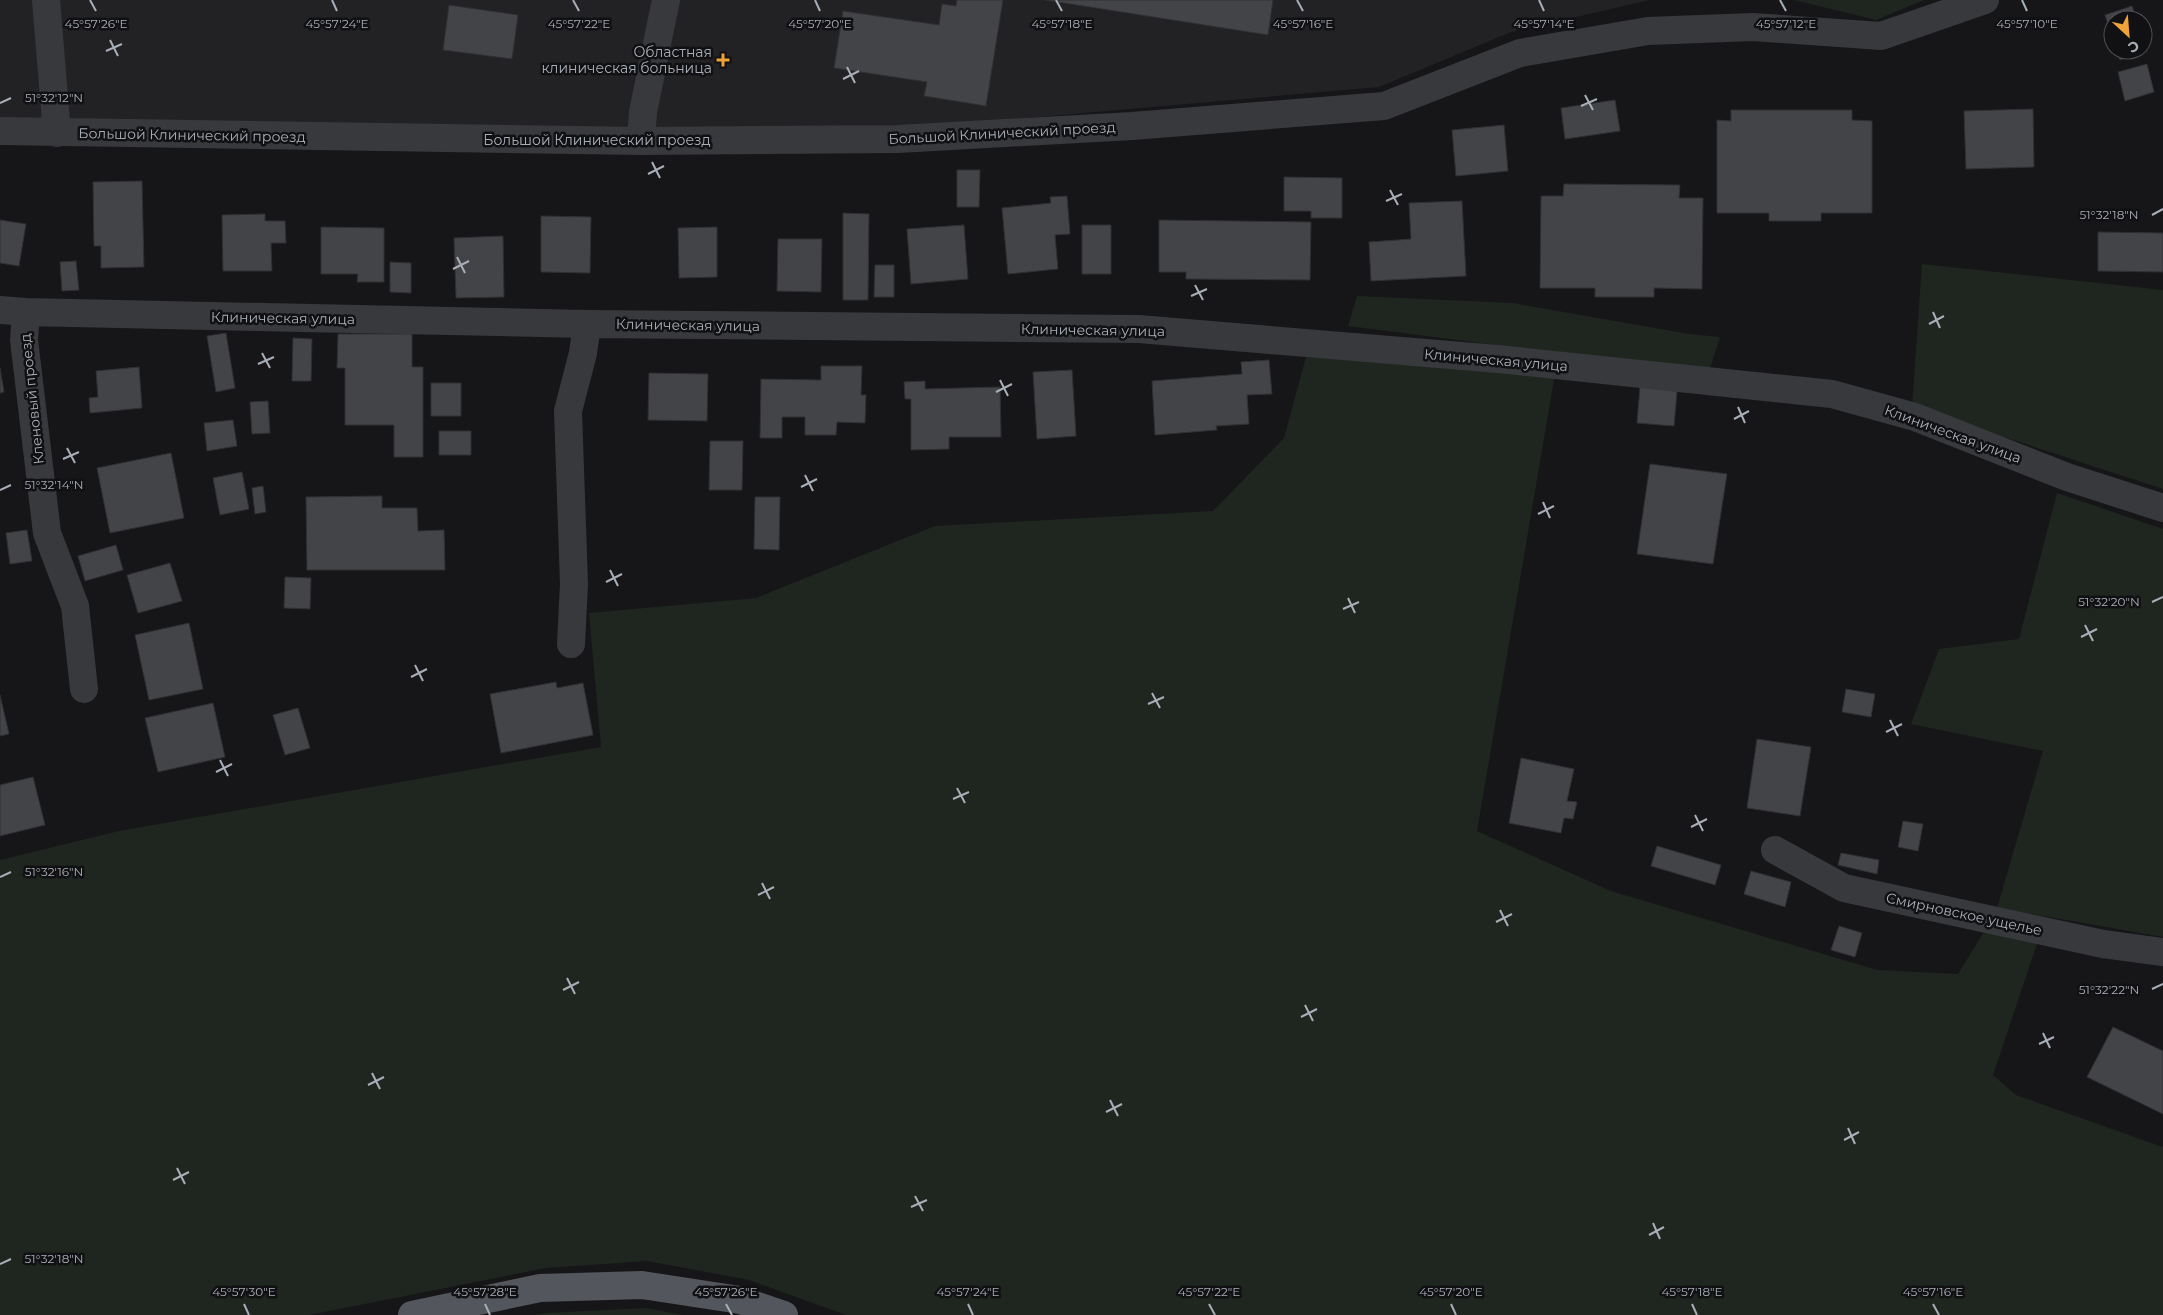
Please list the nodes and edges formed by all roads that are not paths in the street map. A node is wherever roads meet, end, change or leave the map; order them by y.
1 (46, 0) edge
2 (666, 0) edge
3 (1985, 0) edge
4 (0, 131) edge
5 (57, 133) junction
6 (641, 141) junction
7 (13, 311) edge
8 (586, 324) junction
9 (2163, 508) edge
10 (570, 644) dead end
11 (84, 689) dead end
12 (1775, 850) dead end
13 (2163, 952) edge
14 (412, 1315) edge
15 (784, 1315) edge

1 - 5 street
2 - 6 street
3 - 6 street, Большой Клинический проезд
4 - 5 street, Большой Клинический проезд
5 - 6 street, Большой Клинический проезд
7 - 8 street, Клиническая улица
7 - 11 street, Кленовый проезд
8 - 9 street, Клиническая улица
8 - 10 street
12 - 13 street, Смирновское ущелье
14 - 15 main road

